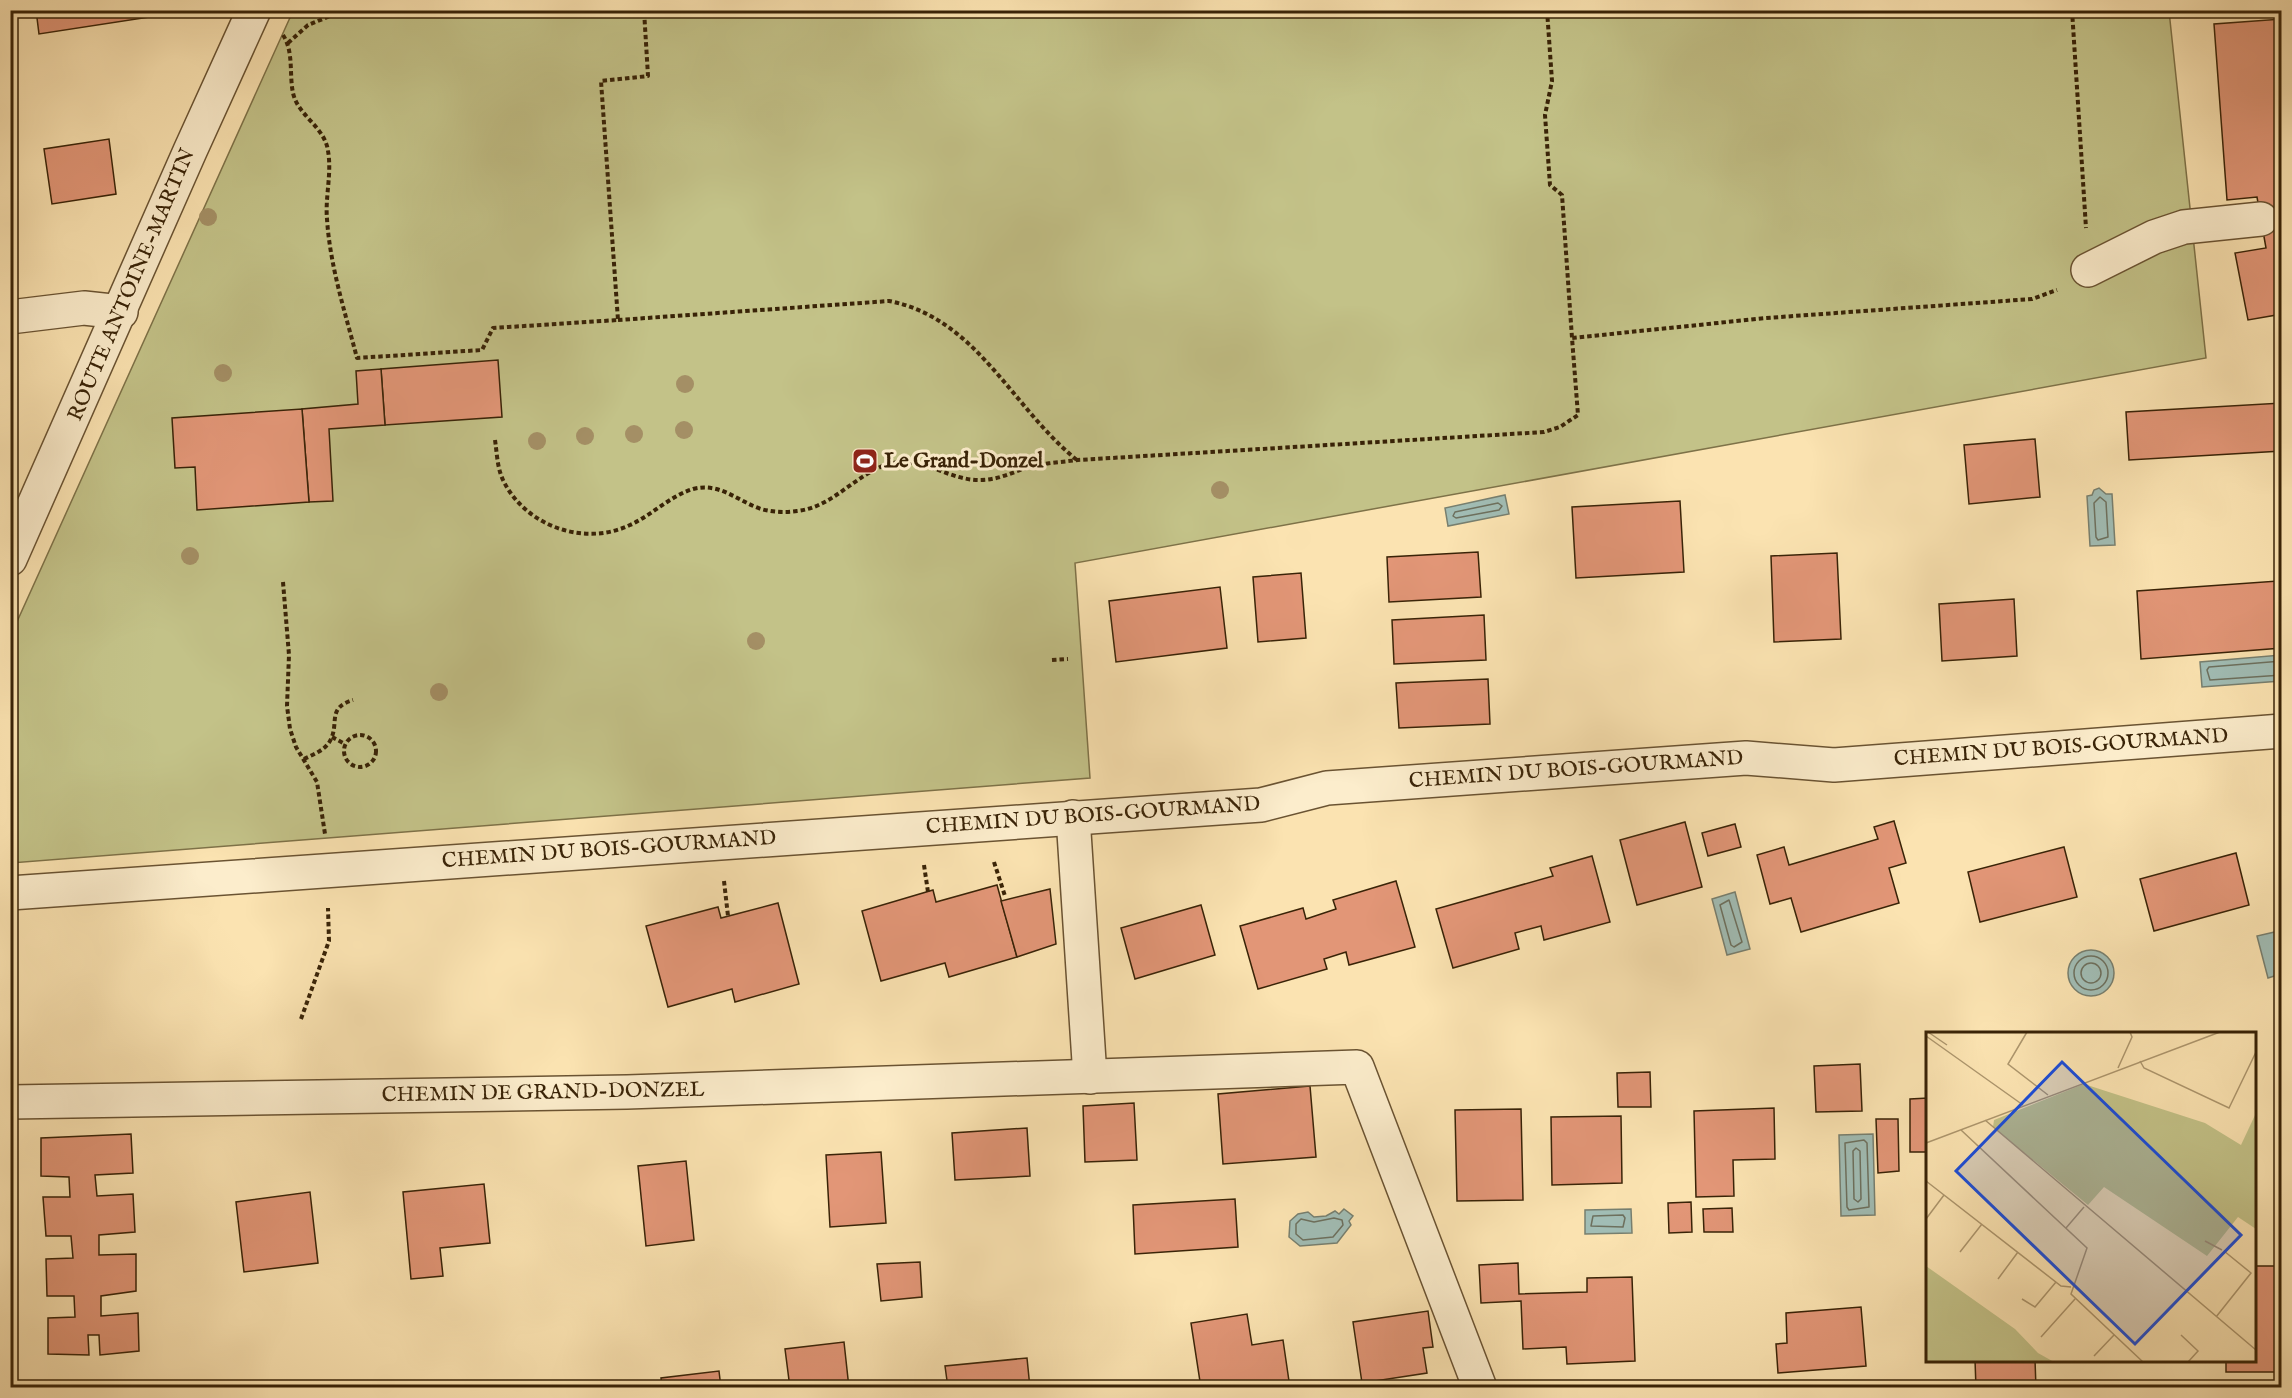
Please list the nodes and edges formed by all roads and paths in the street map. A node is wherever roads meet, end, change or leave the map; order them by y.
1 (345, 10) edge
2 (644, 10) edge
3 (1547, 10) edge
4 (2072, 10) edge
5 (253, 14) edge
6 (288, 44) junction
7 (2261, 219) dead end
8 (2088, 270) junction
9 (121, 312) junction
10 (10, 317) edge
11 (618, 320) junction
12 (1572, 338) junction
13 (495, 440) dead end
14 (1078, 460) junction
15 (15, 540) edge
16 (282, 582) dead end
17 (1068, 659) dead end
18 (1052, 660) dead end
19 (353, 700) dead end
20 (2282, 731) edge
21 (332, 737) junction
22 (345, 744) junction
23 (304, 759) junction
24 (1073, 817) junction
25 (327, 872) junction
26 (10, 893) edge
27 (301, 1019) dead end
28 (1083, 1077) junction
29 (10, 1102) edge
30 (1480, 1388) edge

1 - 6 path
2 - 11 path
3 - 12 path
4 - 8 path
5 - 6 path
5 - 9 street, ROUTE ANTOINE-MARTIN
6 - 11 path
7 - 8 street
8 - 12 path
9 - 10 street
9 - 15 street, ROUTE ANTOINE-MARTIN
11 - 14 path
12 - 14 path
13 - 14 path
16 - 23 path
17 - 18 path
19 - 21 path
20 - 24 street, CHEMIN DU BOIS-GOURMAND
21 - 22 path
21 - 23 path
22 - 22 path
23 - 25 path
24 - 25 street, CHEMIN DU BOIS-GOURMAND
24 - 28 street
25 - 26 street, CHEMIN DU BOIS-GOURMAND
25 - 27 path
28 - 29 street, CHEMIN DE GRAND-DONZEL
28 - 30 street, CHEMIN DE GRAND-DONZEL

